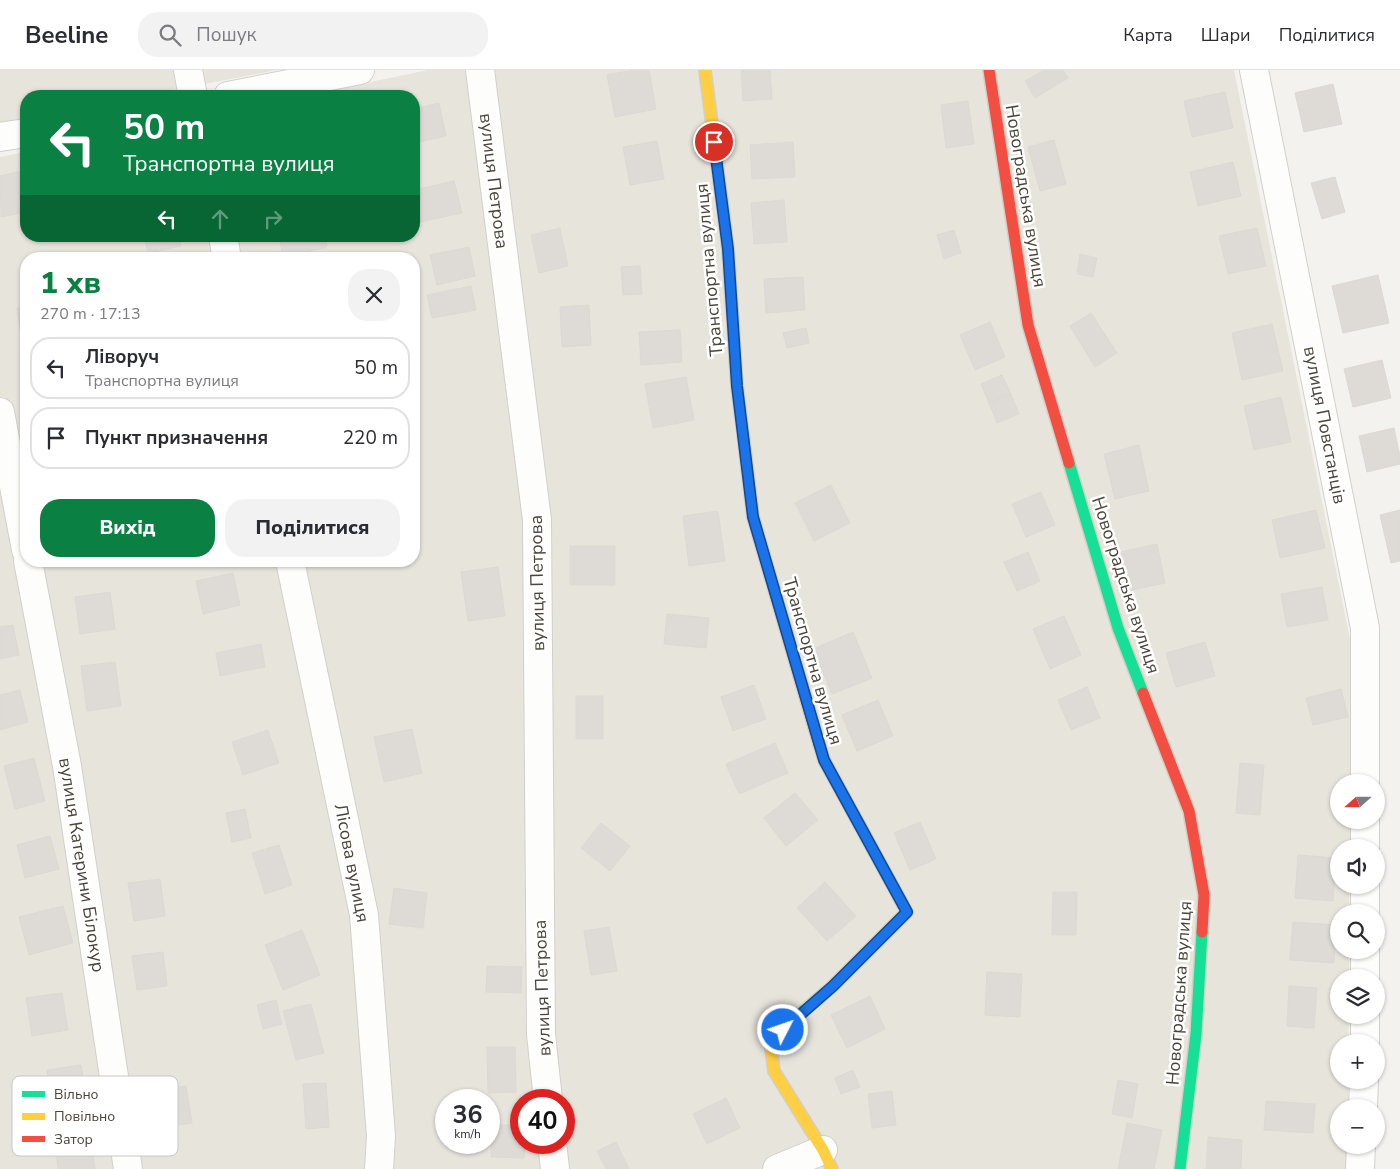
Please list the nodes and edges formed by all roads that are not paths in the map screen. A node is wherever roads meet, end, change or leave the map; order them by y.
1 (188, 70) edge
2 (360, 70) edge
3 (480, 70) edge
4 (705, 70) edge
5 (988, 70) edge
6 (1254, 70) edge
7 (193, 90) edge
8 (258, 90) edge
9 (20, 134) edge
10 (0, 137) edge
11 (0, 412) edge
12 (20, 518) edge
13 (29, 567) edge
14 (291, 567) edge
15 (1365, 774) edge
16 (114, 1076) edge
17 (547, 1089) edge
18 (553, 1154) edge
19 (1361, 1154) edge
20 (126, 1156) edge
21 (827, 1159) edge
22 (128, 1169) edge
23 (379, 1169) edge
24 (555, 1169) edge
25 (777, 1169) edge
26 (1180, 1169) edge
27 (1360, 1169) edge

1 - 7 street
2 - 8 street
3 - 17 street, вулиця Петрова
4 - 21 street, Транспортна вулиця
5 - 26 street, Новоградська вулиця
6 - 15 street, вулиця Повстанців
9 - 10 street
11 - 12 street
13 - 16 street, вулиця Катерини Білокур
14 - 23 street, Лісова вулиця
18 - 24 street
19 - 27 street
20 - 22 street, вулиця Катерини Білокур
21 - 25 street

